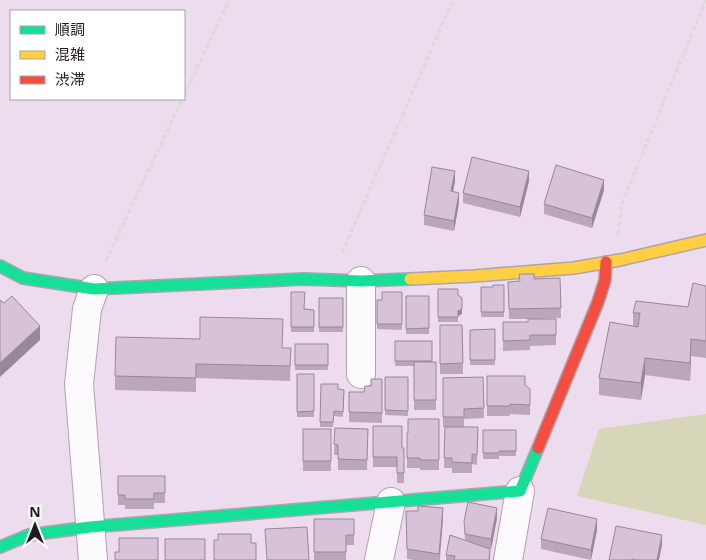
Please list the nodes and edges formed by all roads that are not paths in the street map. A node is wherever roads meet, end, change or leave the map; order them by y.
1 (706, 240) edge
2 (606, 262) junction
3 (0, 266) edge
4 (349, 281) junction
5 (94, 289) junction
6 (362, 374) dead end
7 (520, 490) junction
8 (391, 502) junction
9 (90, 527) junction
10 (0, 547) edge
11 (93, 560) edge
12 (379, 560) edge
13 (508, 560) edge

1 - 2 street
2 - 4 street
2 - 7 street
3 - 5 street
4 - 5 street
4 - 6 street
5 - 9 street
7 - 8 street
7 - 13 street
8 - 9 street
8 - 12 street
9 - 10 street
9 - 11 street

